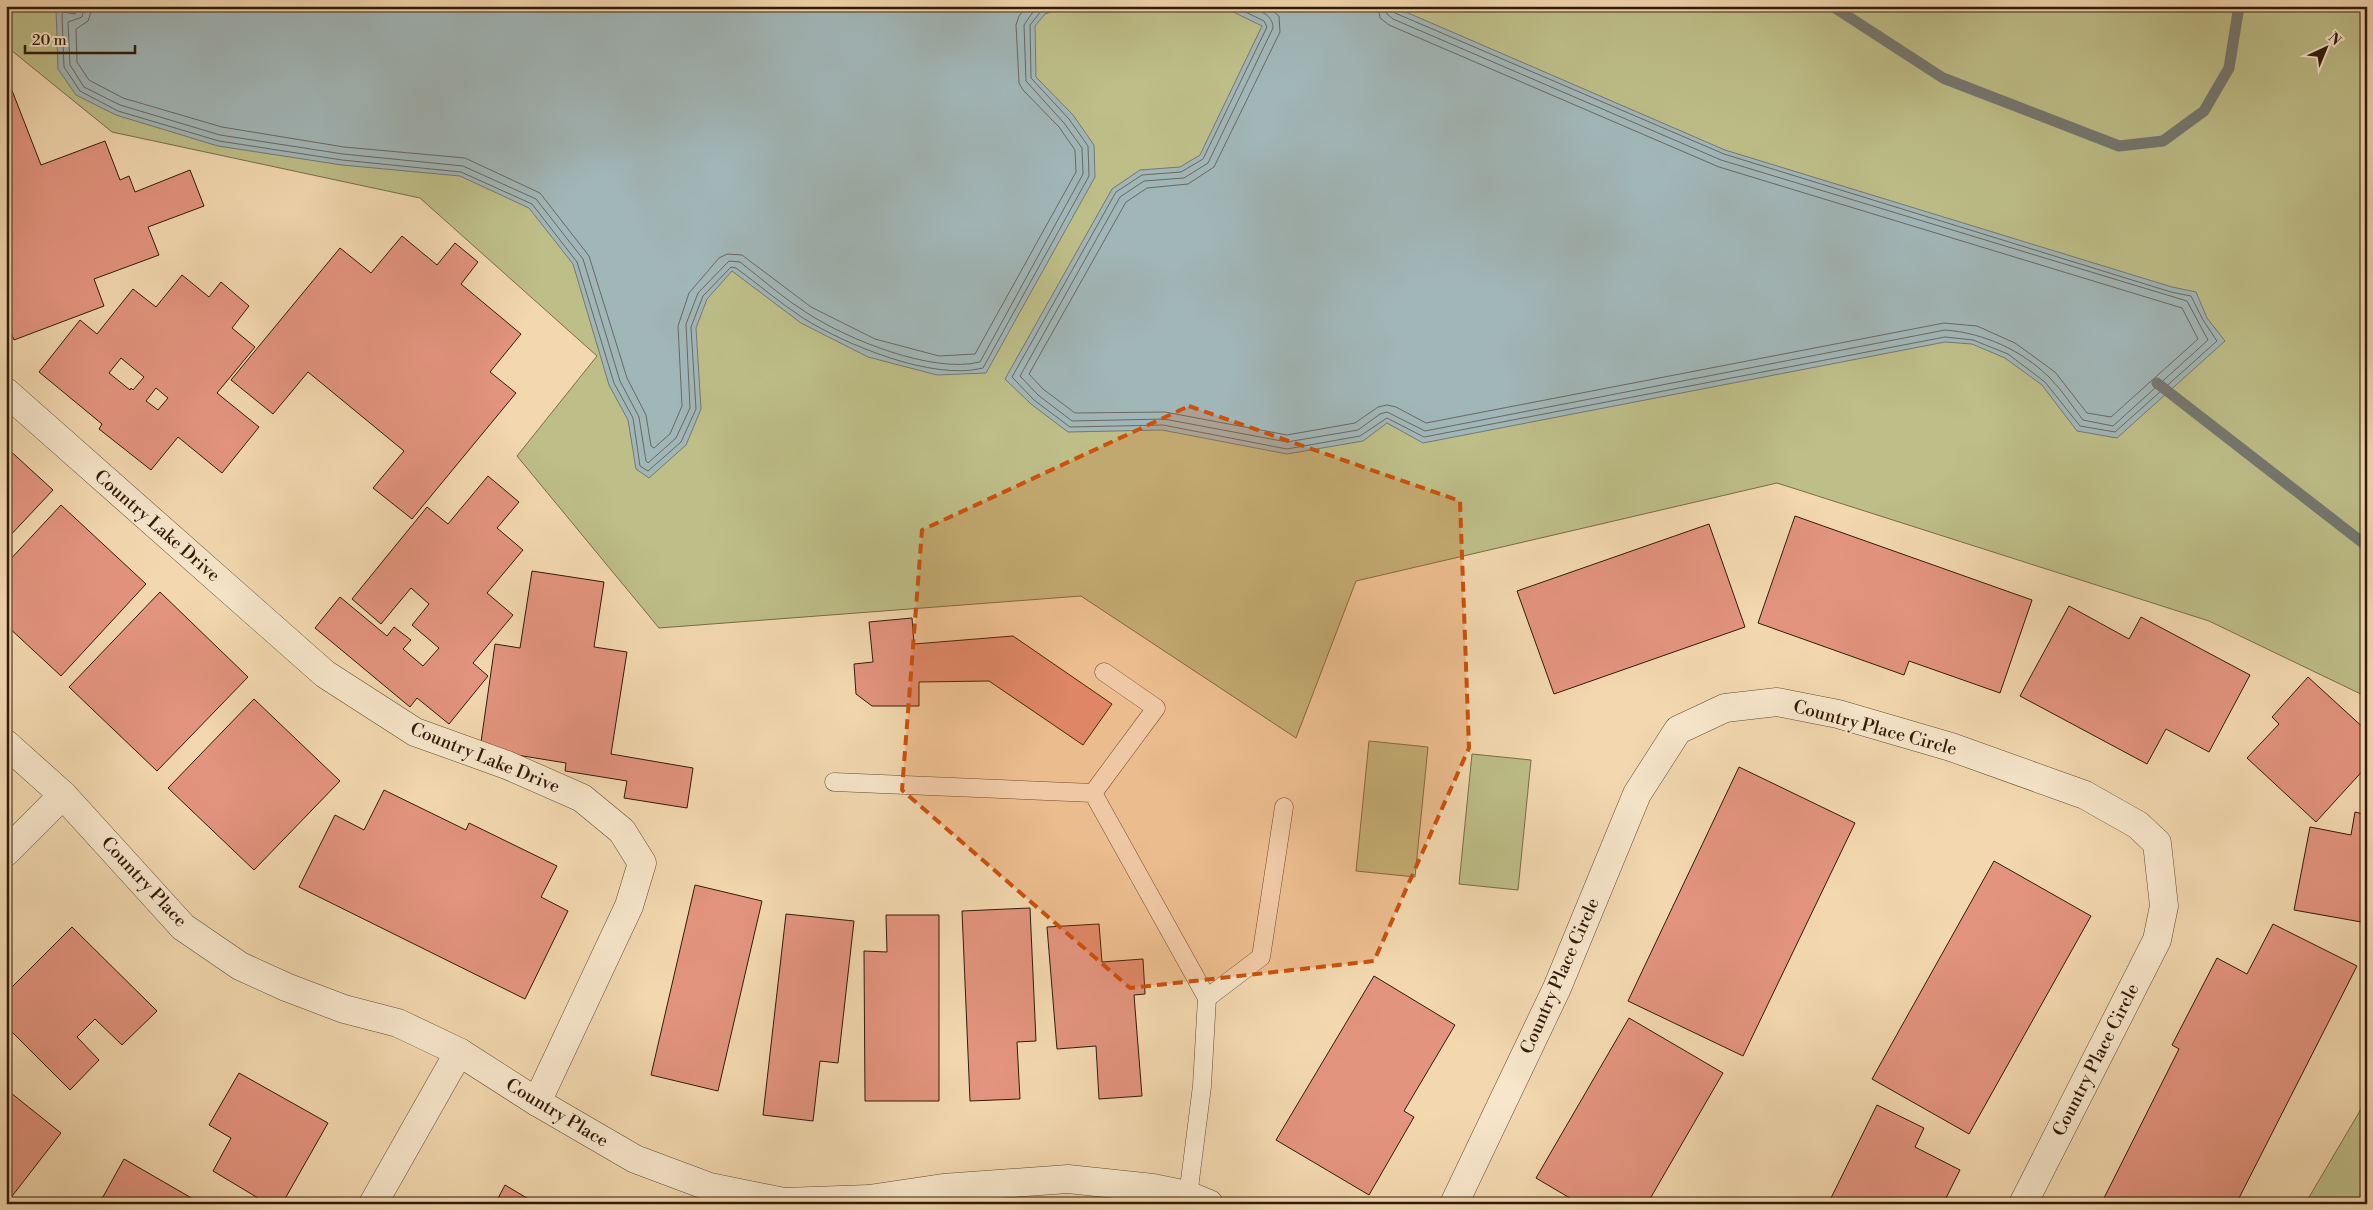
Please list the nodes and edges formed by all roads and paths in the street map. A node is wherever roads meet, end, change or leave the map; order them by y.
1 (6, 392) edge
2 (1104, 672) dead end
3 (6, 744) edge
4 (834, 782) dead end
5 (1093, 793) junction
6 (63, 795) junction
7 (1284, 807) dead end
8 (6, 852) edge
9 (1207, 998) junction
10 (459, 1052) junction
11 (537, 1102) junction
12 (940, 1196) edge
13 (1194, 1201) edge
14 (374, 1204) edge
15 (1454, 1204) edge
16 (2023, 1204) edge

1 - 11 street, Country Lake Drive
2 - 5 lane
3 - 6 street, Country Place
4 - 5 lane
5 - 9 lane
6 - 8 street
6 - 10 street, Country Place
7 - 9 lane
9 - 13 lane
10 - 11 street, Country Place
10 - 14 street
11 - 12 street, Country Place
12 - 13 street, Country Place
15 - 16 street, Country Place Circle

